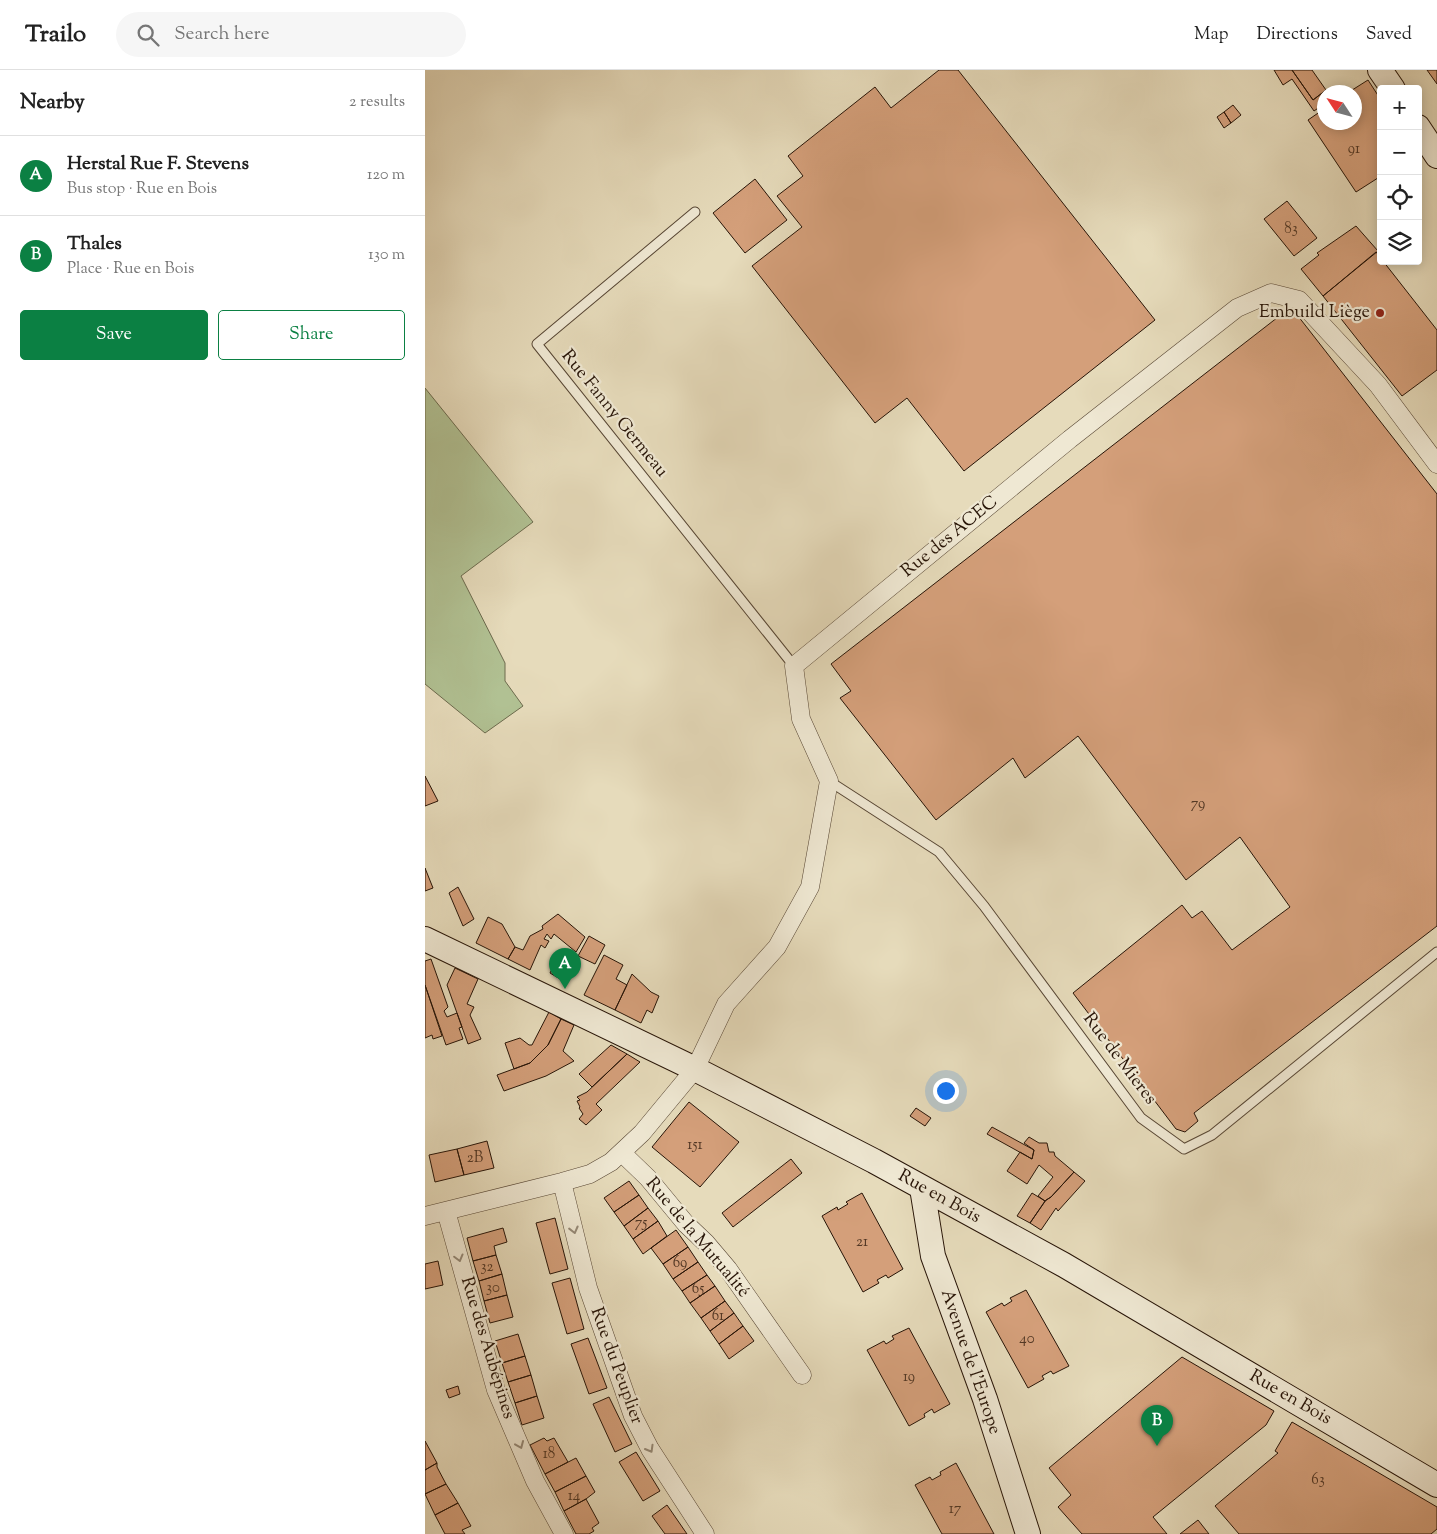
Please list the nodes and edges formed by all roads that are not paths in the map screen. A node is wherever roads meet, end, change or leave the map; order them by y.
1 (1380, 70) edge
2 (1390, 85) edge
3 (1420, 130) edge
4 (1437, 156) edge
5 (695, 212) dead end
6 (1437, 464) edge
7 (794, 666) junction
8 (829, 781) junction
9 (425, 939) edge
10 (1437, 952) edge
11 (695, 1069) junction
12 (622, 1153) junction
13 (562, 1182) junction
14 (922, 1188) junction
15 (446, 1211) junction
16 (425, 1216) edge
17 (802, 1375) dead end
18 (1437, 1485) edge
19 (564, 1534) edge
20 (705, 1534) edge
21 (1028, 1534) edge

1 - 2 street
3 - 4 street
5 - 7 lane, Rue Fanny Germeau
6 - 7 street, Rue des ACEC
7 - 8 street
8 - 10 lane, Rue de Mieres
8 - 11 street
9 - 11 street, Rue en Bois
11 - 12 street
11 - 14 street, Rue en Bois
12 - 13 street
12 - 17 street, Rue de la Mutualité
13 - 15 street
13 -> 20 street, Rue du Peuplier
14 - 18 street, Rue en Bois
14 - 21 street, Avenue de l'Europe
15 - 16 street
15 -> 19 street, Rue des Aubépines

